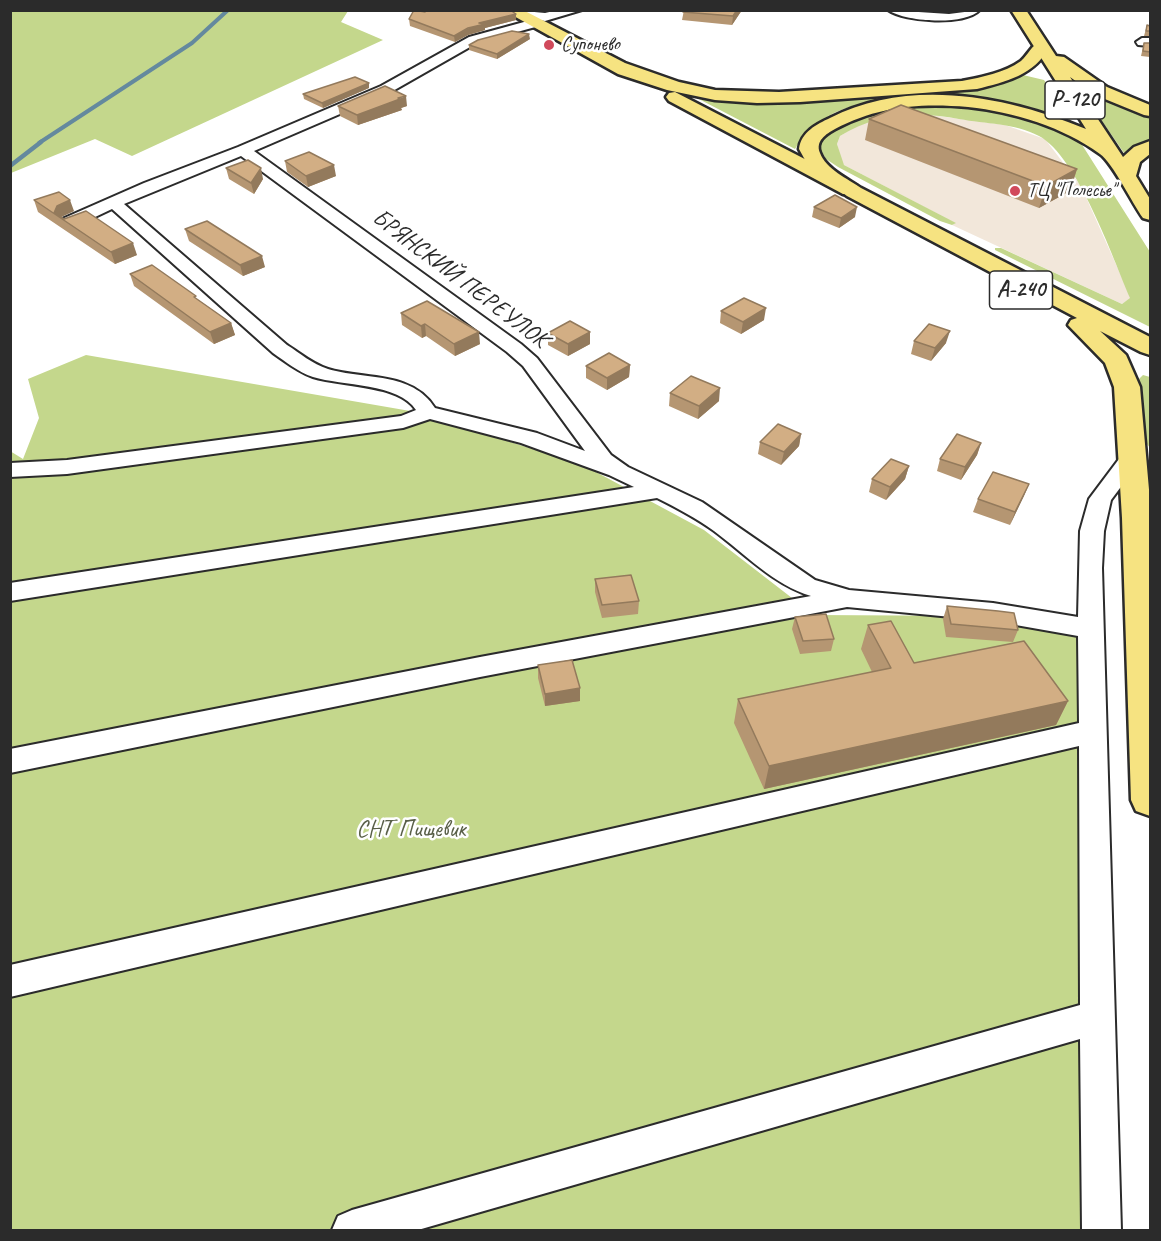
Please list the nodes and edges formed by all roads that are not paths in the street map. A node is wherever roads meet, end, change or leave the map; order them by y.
1 (576, 10) edge
2 (894, 10) edge
3 (974, 10) edge
4 (1018, 10) edge
5 (511, 11) edge
6 (557, 15) junction
7 (535, 23) junction
8 (551, 31) junction
9 (1041, 47) junction
10 (606, 61) junction
11 (1150, 111) edge
12 (1150, 147) edge
13 (243, 150) junction
14 (1110, 152) junction
15 (1126, 176) junction
16 (854, 192) junction
17 (113, 202) junction
18 (892, 213) junction
19 (1150, 214) edge
20 (68, 223) edge
21 (1046, 291) junction
22 (1080, 325) junction
23 (1150, 336) edge
24 (1150, 347) edge
25 (1150, 365) edge
26 (427, 412) junction
27 (581, 428) junction
28 (529, 438) junction
29 (1142, 462) edge
30 (10, 470) edge
31 (620, 472) junction
32 (658, 491) junction
33 (10, 592) edge
34 (849, 598) junction
35 (1090, 629) junction
36 (1094, 731) junction
37 (10, 761) edge
38 (1150, 800) edge
39 (10, 981) edge
40 (1099, 1017) junction
41 (352, 1230) edge
42 (1102, 1230) edge

1 - 6 street
2 - 3 street
4 - 9 main road, Р-120
5 - 6 street
5 - 7 main road, А-240
6 - 8 street
7 - 8 main road, А-240
7 - 13 street
8 - 10 main road, А-240
9 - 10 main road
9 - 11 main road
9 - 14 main road, Р-120
10 - 16 main road, А-240
12 - 15 main road
13 - 17 street
13 - 27 street, БРЯНСКИЙ ПЕРЕУЛОК
14 - 15 main road, Р-120
14 - 16 main road
15 - 19 main road, Р-120
16 - 18 main road, А-240
17 - 20 street
17 - 26 street
18 - 21 main road, А-240
18 - 22 main road, А-240
21 - 23 main road
21 - 24 main road, А-240
22 - 25 main road, А-240
22 - 29 main road
26 - 28 street
26 - 30 street
27 - 28 street
27 - 31 street, БРЯНСКИЙ ПЕРЕУЛОК
28 - 31 street
29 - 35 street
29 - 38 main road
31 - 32 street, БРЯНСКИЙ ПЕРЕУЛОК
32 - 33 street
32 - 34 street, БРЯНСКИЙ ПЕРЕУЛОК
34 - 35 street, БРЯНСКИЙ ПЕРЕУЛОК
34 - 37 street
35 - 36 street
36 - 39 street
36 - 40 street
40 - 41 street
40 - 42 street

